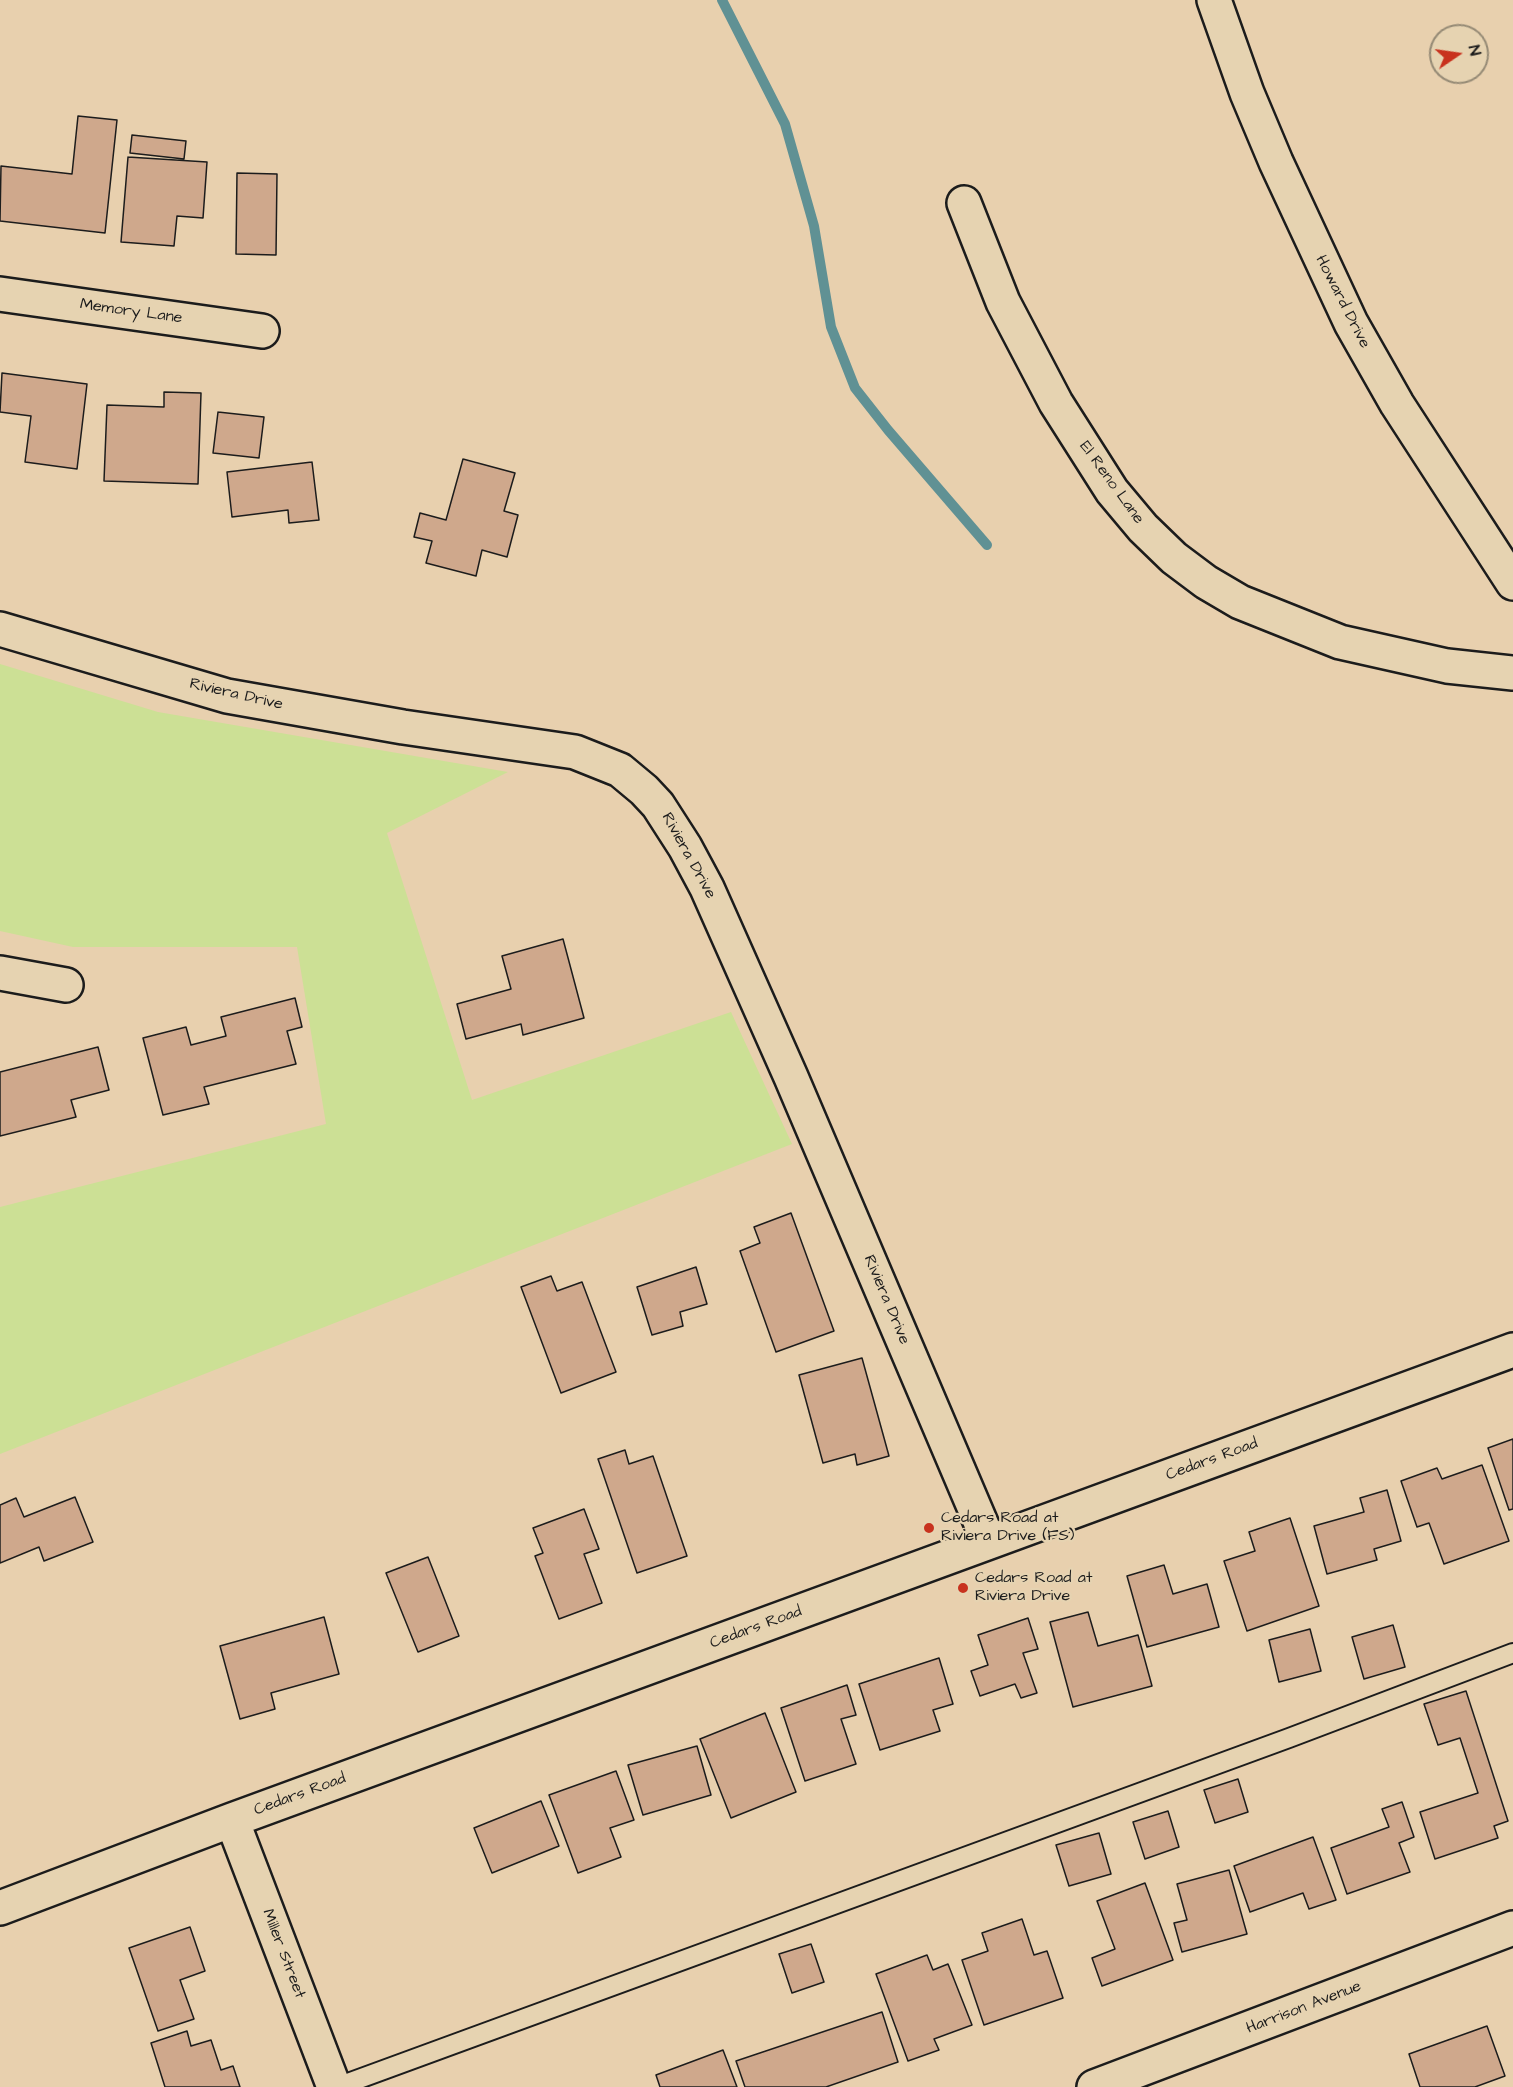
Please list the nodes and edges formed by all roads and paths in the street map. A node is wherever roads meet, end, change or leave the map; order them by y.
1 (1214, 0) edge
2 (964, 203) dead end
3 (0, 294) edge
4 (262, 331) dead end
5 (1513, 583) edge
6 (0, 629) edge
7 (1513, 673) edge
8 (0, 973) edge
9 (66, 985) dead end
10 (1513, 1350) edge
11 (989, 1542) junction
12 (1513, 1653) edge
13 (232, 1820) junction
14 (0, 1908) edge
15 (1513, 1928) edge
16 (335, 2087) edge
17 (1094, 2087) edge

1 - 5 street, Howard Drive
2 - 7 street, El Reno Lane
3 - 4 street, Memory Lane
6 - 11 street, Riviera Drive
8 - 9 street
10 - 11 street, Cedars Road
11 - 13 street, Cedars Road
12 - 16 lane
13 - 14 street, Cedars Road
13 - 16 street, Miller Street
15 - 17 street, Harrison Avenue

